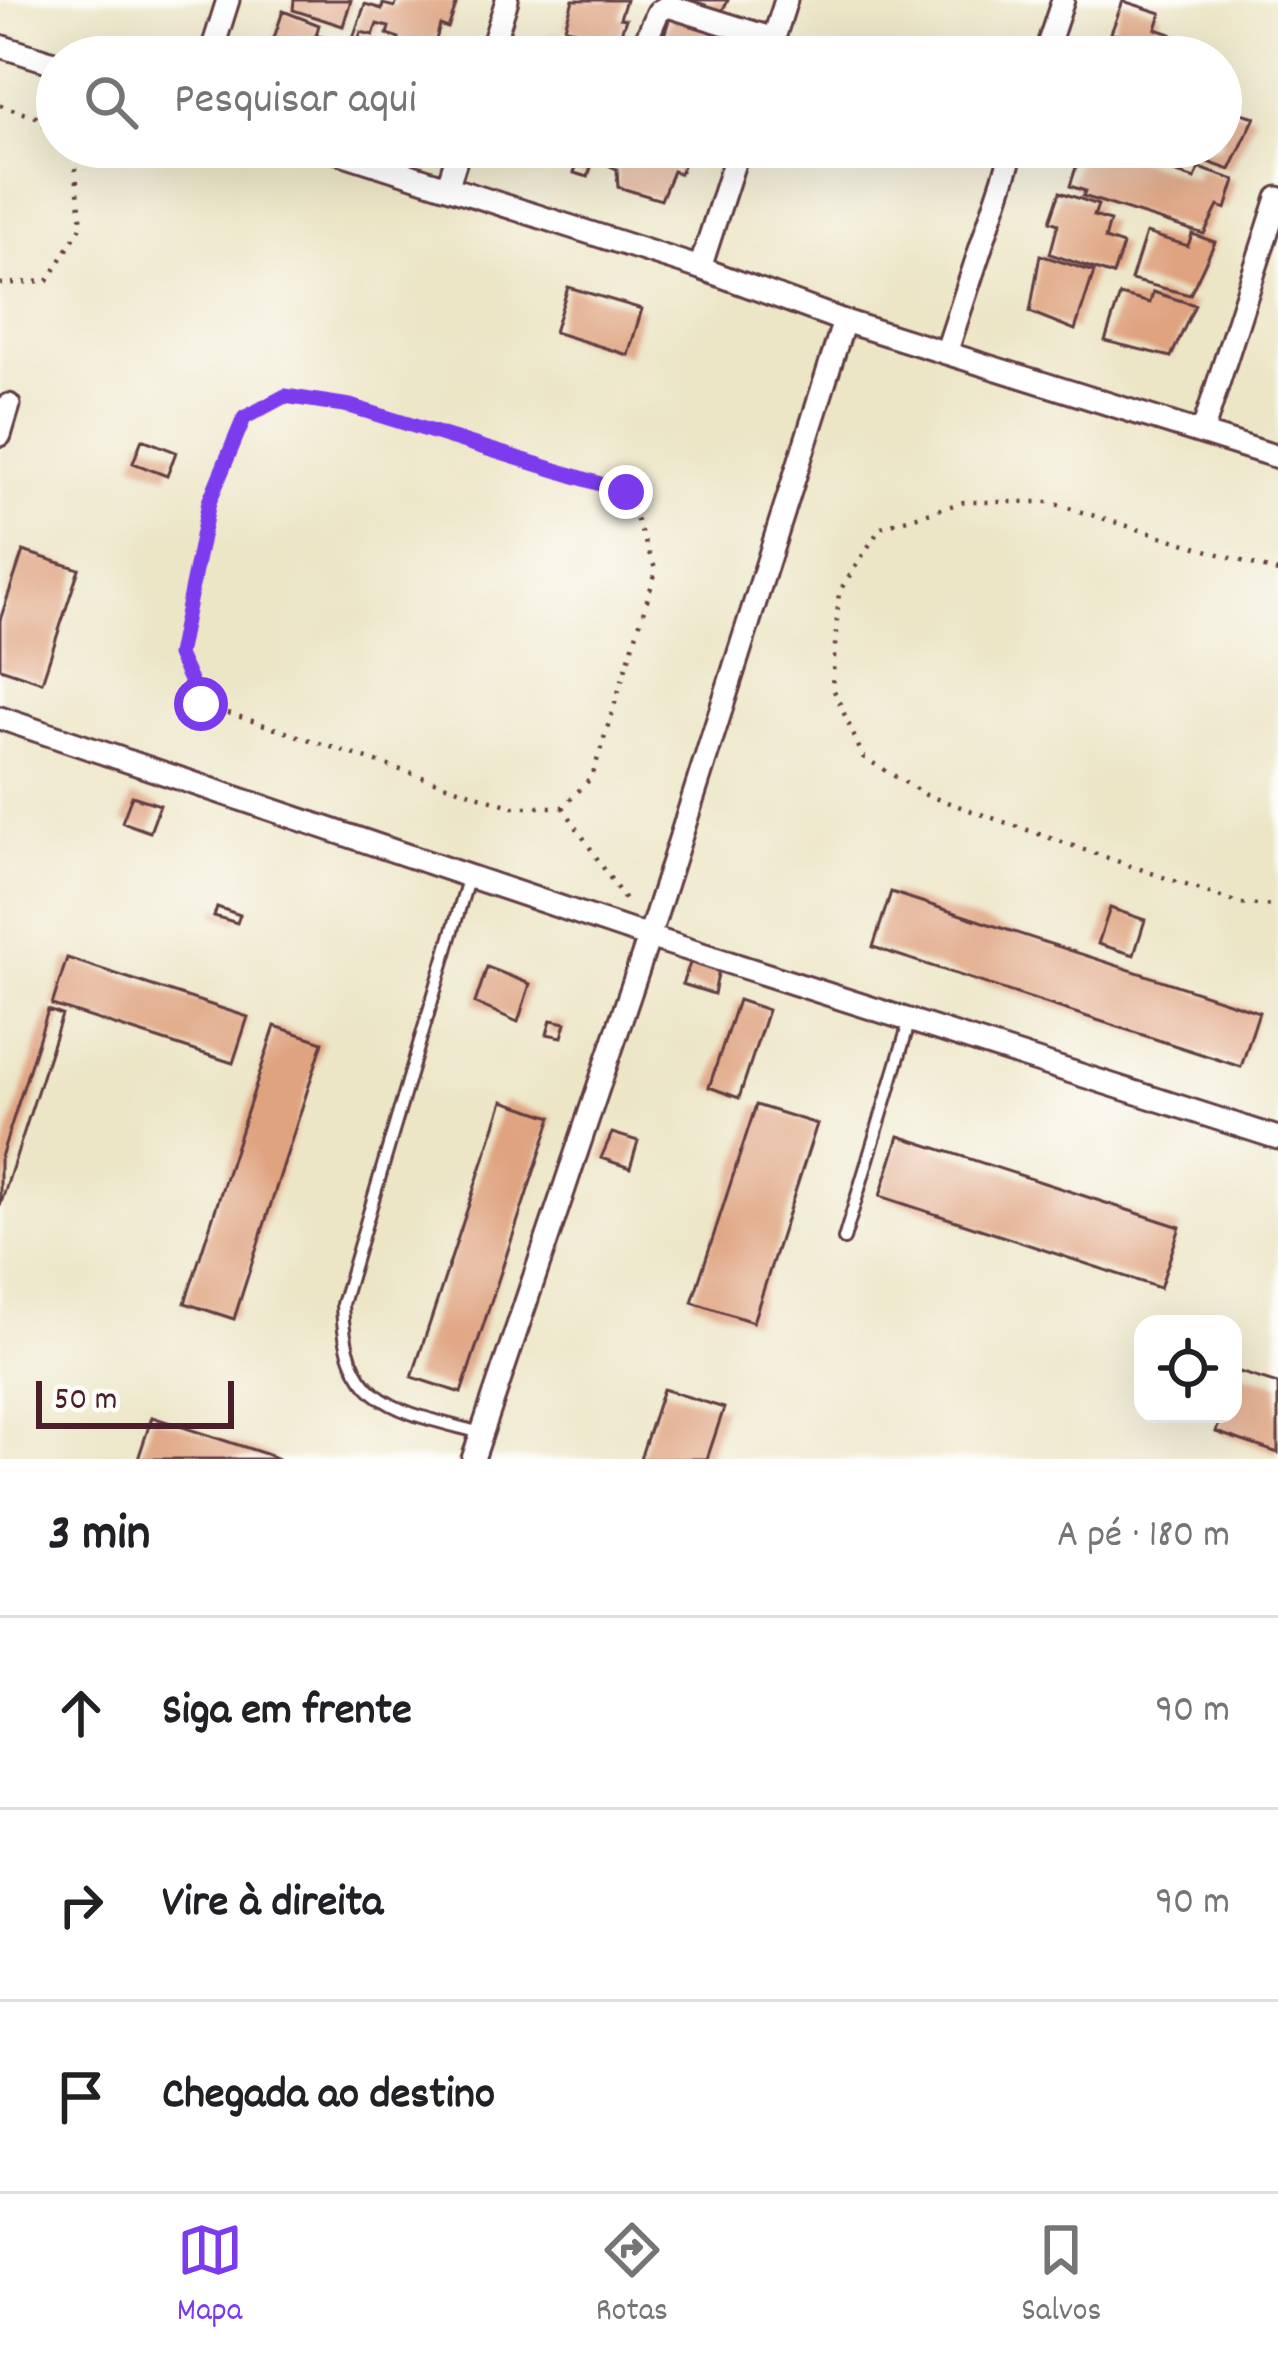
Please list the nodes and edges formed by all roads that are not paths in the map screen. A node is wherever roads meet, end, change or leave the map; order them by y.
1 (228, 0) edge
2 (507, 0) edge
3 (786, 0) edge
4 (1063, 0) edge
5 (217, 36) edge
6 (496, 36) edge
7 (648, 36) edge
8 (742, 36) edge
9 (775, 36) edge
10 (1051, 36) edge
11 (0, 46) edge
12 (36, 57) edge
13 (392, 168) edge
14 (453, 168) edge
15 (732, 168) edge
16 (1007, 168) edge
17 (448, 185) junction
18 (1278, 198) edge
19 (700, 268) junction
20 (844, 321) junction
21 (946, 353) junction
22 (9, 405) dead end
23 (1202, 433) junction
24 (0, 435) edge
25 (1278, 457) edge
26 (0, 718) edge
27 (469, 876) junction
28 (649, 937) junction
29 (910, 1020) junction
30 (1278, 1138) edge
31 (844, 1239) dead end
32 (482, 1433) junction
33 (473, 1459) edge

1 - 5 street
2 - 6 street
3 - 9 street
4 - 10 street
7 - 8 street
11 - 12 street
13 - 17 street
14 - 17 street
15 - 19 street
16 - 21 street
17 - 19 street
18 - 23 street
19 - 20 street
20 - 21 street
20 - 28 street
21 - 23 street
22 - 24 street
23 - 25 street
26 - 27 street
27 - 28 street
27 - 32 lane
28 - 29 street
28 - 32 street
29 - 30 street
29 - 31 lane
32 - 33 street

